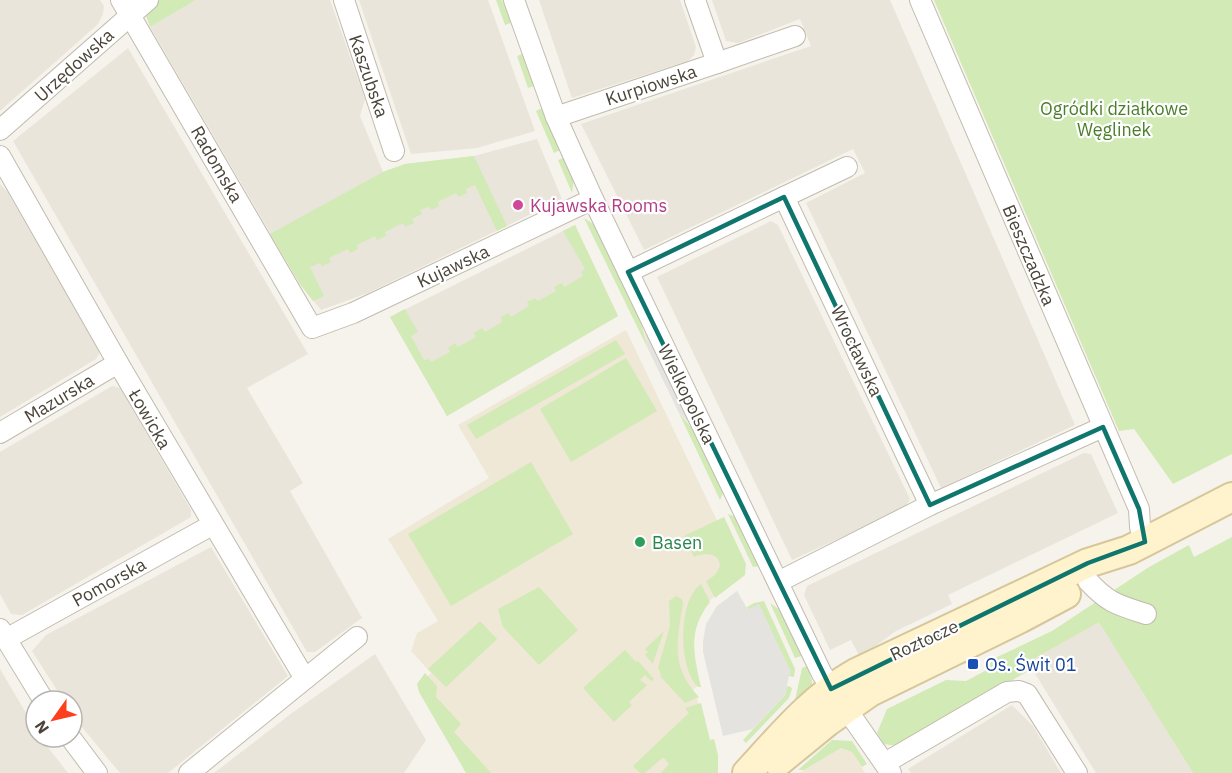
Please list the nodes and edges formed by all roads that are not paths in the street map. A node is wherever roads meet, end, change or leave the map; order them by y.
1 (147, 0) edge
2 (344, 0) edge
3 (514, 0) edge
4 (695, 0) edge
5 (920, 0) edge
6 (126, 8) edge
7 (795, 36) dead end
8 (717, 63) junction
9 (556, 117) junction
10 (0, 130) edge
11 (394, 152) dead end
12 (0, 156) edge
13 (847, 166) dead end
14 (784, 197) junction
15 (593, 199) junction
16 (628, 273) junction
17 (312, 328) joint
18 (118, 363) junction
19 (1103, 427) junction
20 (0, 433) edge
21 (1232, 497) edge
22 (930, 505) junction
23 (1139, 509) junction
24 (212, 525) junction
25 (1176, 526) junction
26 (1137, 546) junction
27 (1088, 581) junction
28 (778, 582) junction
29 (1146, 614) dead end
30 (3, 634) edge
31 (357, 637) dead end
32 (306, 679) junction
33 (37, 689) edge
34 (839, 698) junction
35 (79, 749) edge
36 (888, 768) edge
37 (97, 773) edge
38 (189, 773) edge
39 (747, 773) edge
40 (765, 773) edge
41 (1077, 773) edge

1 - 6 street, Urzędowska
2 - 11 street, Kaszubska
3 - 9 street, Wielkopolska
4 - 8 street, Kurpiowska
5 - 19 street, Bieszczadzka
6 - 10 street, Urzędowska
6 - 17 street, Radomska
7 - 8 street
8 - 9 street, Kurpiowska
9 - 15 street, Wielkopolska
12 - 18 street, Łowicka
13 - 14 street
14 - 16 street
14 - 22 street, Wrocławska
15 - 16 street, Wielkopolska
15 - 17 street, Kujawska
16 - 28 street, Wielkopolska
18 - 20 street, Mazurska
18 - 24 street, Łowicka
19 - 22 street
19 - 23 street, Bieszczadzka
21 - 25 street, Roztocze
22 - 28 street
23 - 25 street
23 - 26 street, Bieszczadzka
24 - 30 street, Pomorska
24 - 32 street, Łowicka
25 - 26 street, Roztocze
26 - 27 street, Roztocze
26 - 34 street, Roztocze
27 - 29 street
27 - 34 street, Roztocze
28 - 34 street, Wielkopolska
30 - 33 street
31 - 32 street
32 - 38 street
34 - 36 street, Wielkopolska
34 - 39 street, Roztocze
34 - 40 street, Roztocze
35 - 37 street
36 - 41 street

